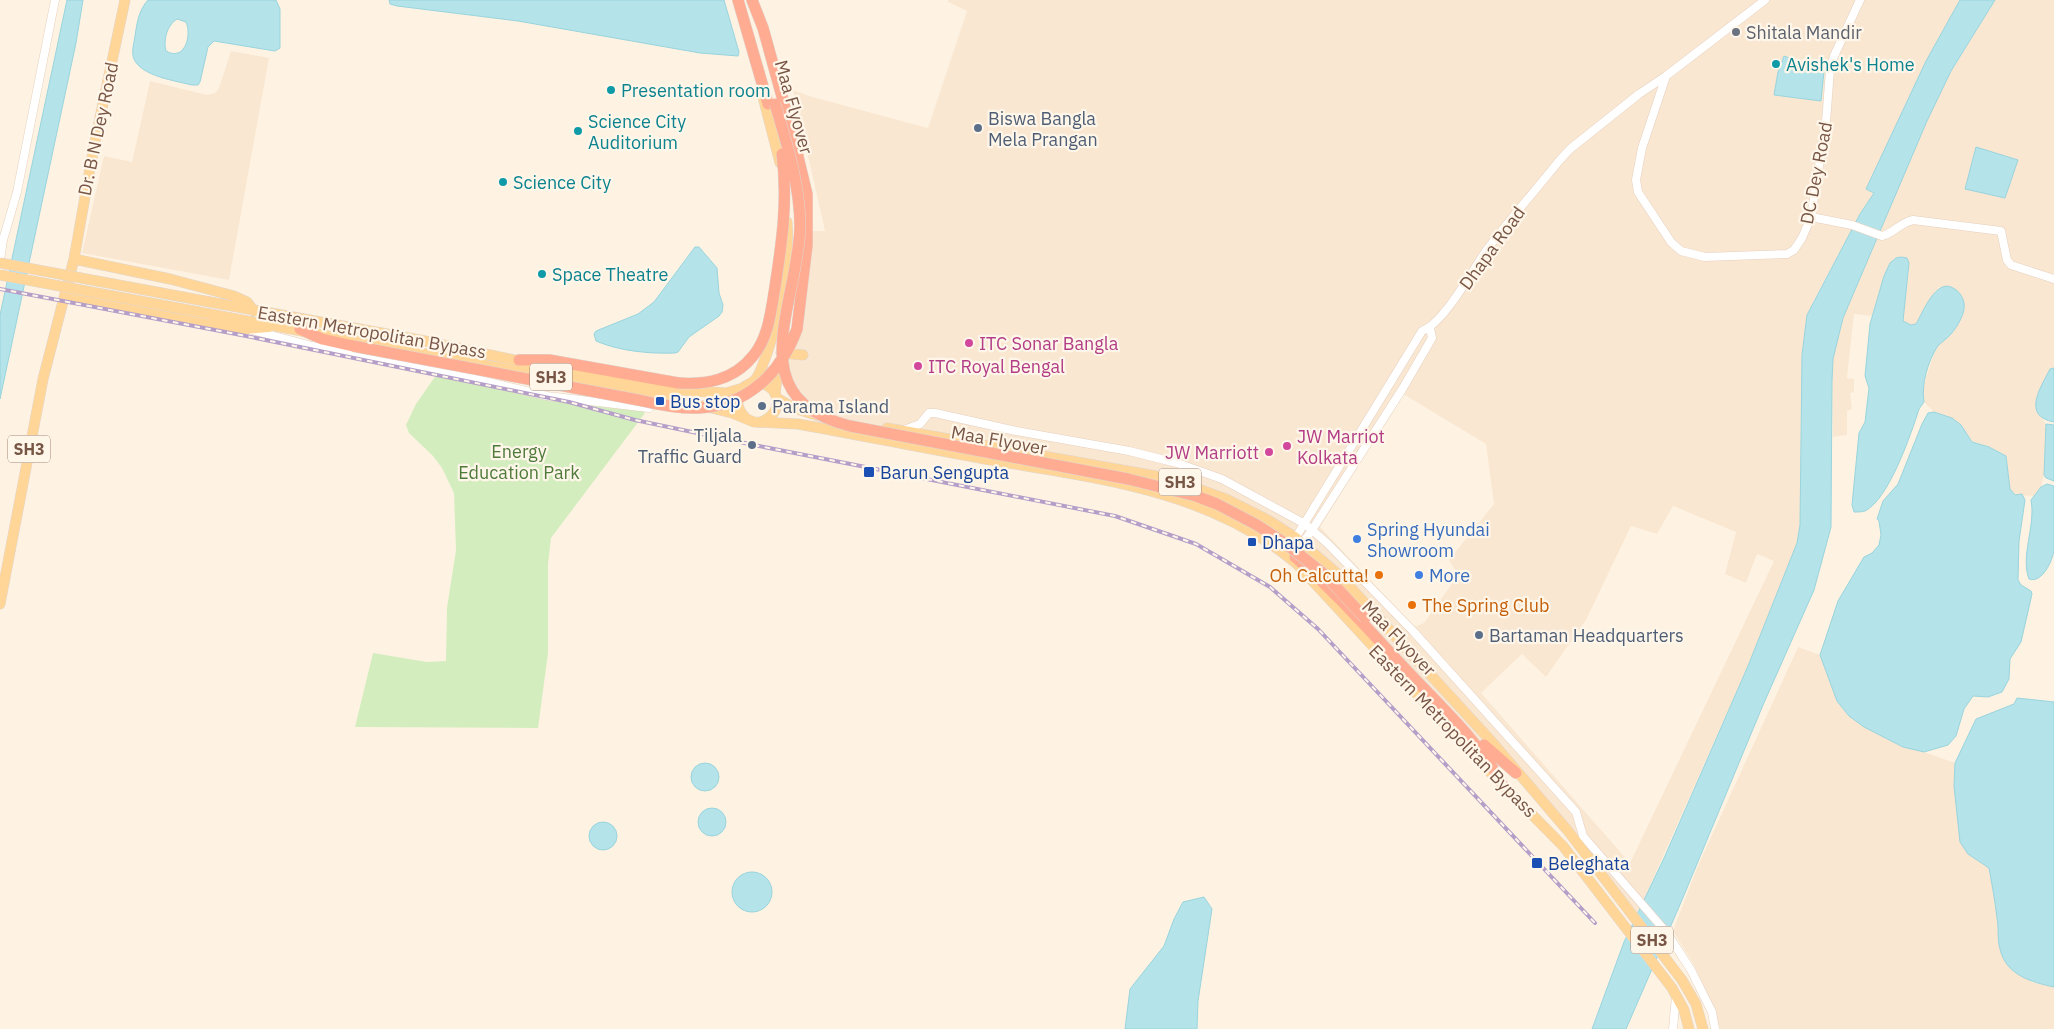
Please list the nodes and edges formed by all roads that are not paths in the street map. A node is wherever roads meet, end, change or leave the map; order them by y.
1 (55, 0) edge
2 (125, 0) edge
3 (734, 0) edge
4 (738, 0) edge
5 (745, 0) edge
6 (751, 0) edge
7 (1765, 0) edge
8 (1860, 0) edge
9 (1666, 76) junction
10 (782, 154) junction
11 (1811, 218) junction
12 (2, 240) edge
13 (74, 260) junction
14 (0, 262) edge
15 (0, 275) edge
16 (2054, 279) edge
17 (66, 295) junction
18 (254, 311) junction
19 (278, 326) junction
20 (1430, 328) junction
21 (250, 329) junction
22 (300, 329) junction
23 (781, 353) junction
24 (803, 355) dead end
25 (519, 360) junction
26 (746, 386) junction
27 (776, 396) junction
28 (649, 408) dead end
29 (747, 419) junction
30 (761, 422) junction
31 (902, 430) junction
32 (1305, 524) junction
33 (1312, 530) junction
34 (1299, 541) junction
35 (1284, 554) junction
36 (0, 604) edge
37 (1365, 622) junction
38 (1516, 772) junction
39 (1502, 784) junction
40 (1676, 995) junction
41 (1673, 1029) edge
42 (1689, 1029) edge
43 (1703, 1029) edge
44 (1715, 1029) edge

1 - 12 street
2 - 13 main road, Dr. B N Dey Road
3 - 26 main road
4 - 10 highway, Maa Flyover
5 - 37 highway, Maa Flyover, bridge
6 - 22 highway, bridge
6 - 23 main road
7 - 9 street, Dhapa Road
8 - 11 street, DC Dey Road
9 - 11 street, DC Dey Road
9 - 20 street, Dhapa Road
10 - 25 highway, bridge
10 - 37 highway, Maa Flyover, bridge
11 - 16 street
12 - 14 street
13 - 17 main road, SH3
13 - 18 main road, SH3
14 - 18 main road, Eastern Metropolitan Bypass, bridge
15 - 19 main road, bridge
17 - 21 main road, SH3
17 - 36 main road, SH3
18 - 25 main road, Eastern Metropolitan Bypass / SH3
19 - 21 main road, SH3
19 - 22 main road, SH3
20 - 32 street, Dhapa Road
20 - 33 street
21 - 28 street
22 - 29 main road, SH3
23 - 24 main road
23 - 27 main road
25 - 26 main road, Eastern Metropolitan Bypass / SH3
26 - 27 main road, SH3
26 - 29 main road
27 - 30 main road
27 - 31 main road, Eastern Metropolitan Bypass / SH3
29 - 30 main road, SH3
30 - 35 main road, SH3
31 - 32 street
31 - 34 main road, Eastern Metropolitan Bypass / SH3
32 - 33 street
32 - 34 street, Dhapa Road
33 - 34 street
33 - 44 street
34 - 35 street, Dhapa Road
34 - 38 main road, Eastern Metropolitan Bypass / SH3
35 - 39 main road, Eastern Metropolitan Bypass / SH3
37 - 38 highway, Maa Flyover
37 - 39 highway, Maa Flyover
38 - 43 main road, Eastern Metropolitan Bypass / SH3
39 - 40 main road, Eastern Metropolitan Bypass / SH3
40 - 41 street
40 - 42 main road, SH3

